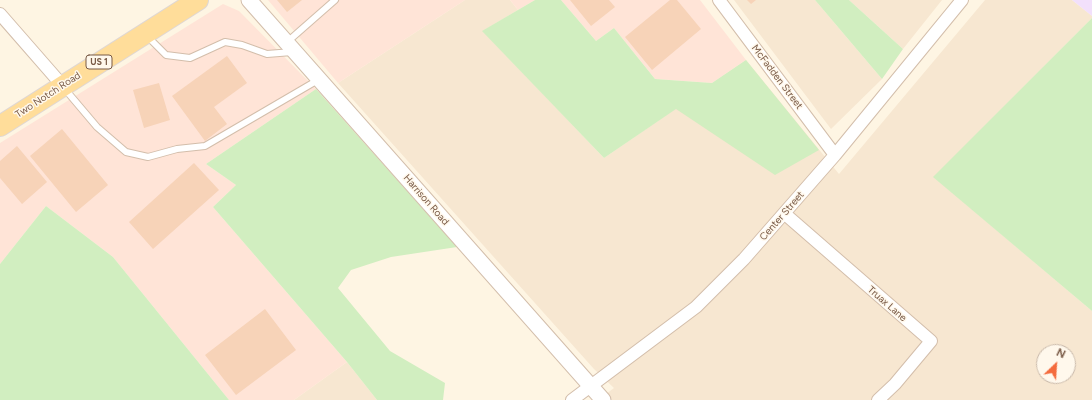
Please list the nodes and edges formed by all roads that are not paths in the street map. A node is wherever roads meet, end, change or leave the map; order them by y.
1 (198, 0) edge
2 (249, 0) edge
3 (335, 0) edge
4 (719, 0) edge
5 (962, 0) edge
6 (0, 14) edge
7 (145, 33) junction
8 (291, 47) junction
9 (319, 79) junction
10 (62, 85) junction
11 (0, 126) edge
12 (835, 154) junction
13 (785, 214) junction
14 (591, 386) junction
15 (572, 400) edge
16 (603, 400) edge
17 (878, 400) edge

1 - 7 main road, Two Notch Road / US 1
2 - 8 street, Harrison Road
3 - 8 lane
4 - 12 street, McFadden Street
5 - 12 street, Center Street
6 - 10 street
7 - 8 lane
7 - 10 main road, Two Notch Road / US 1
8 - 9 street, Harrison Road
9 - 10 lane
9 - 14 street, Harrison Road
10 - 11 main road, Two Notch Road / US 1
12 - 13 street, Center Street
13 - 14 street, Center Street
13 - 17 street, Truax Lane
14 - 15 street, Center Street
14 - 16 street, Harrison Road

